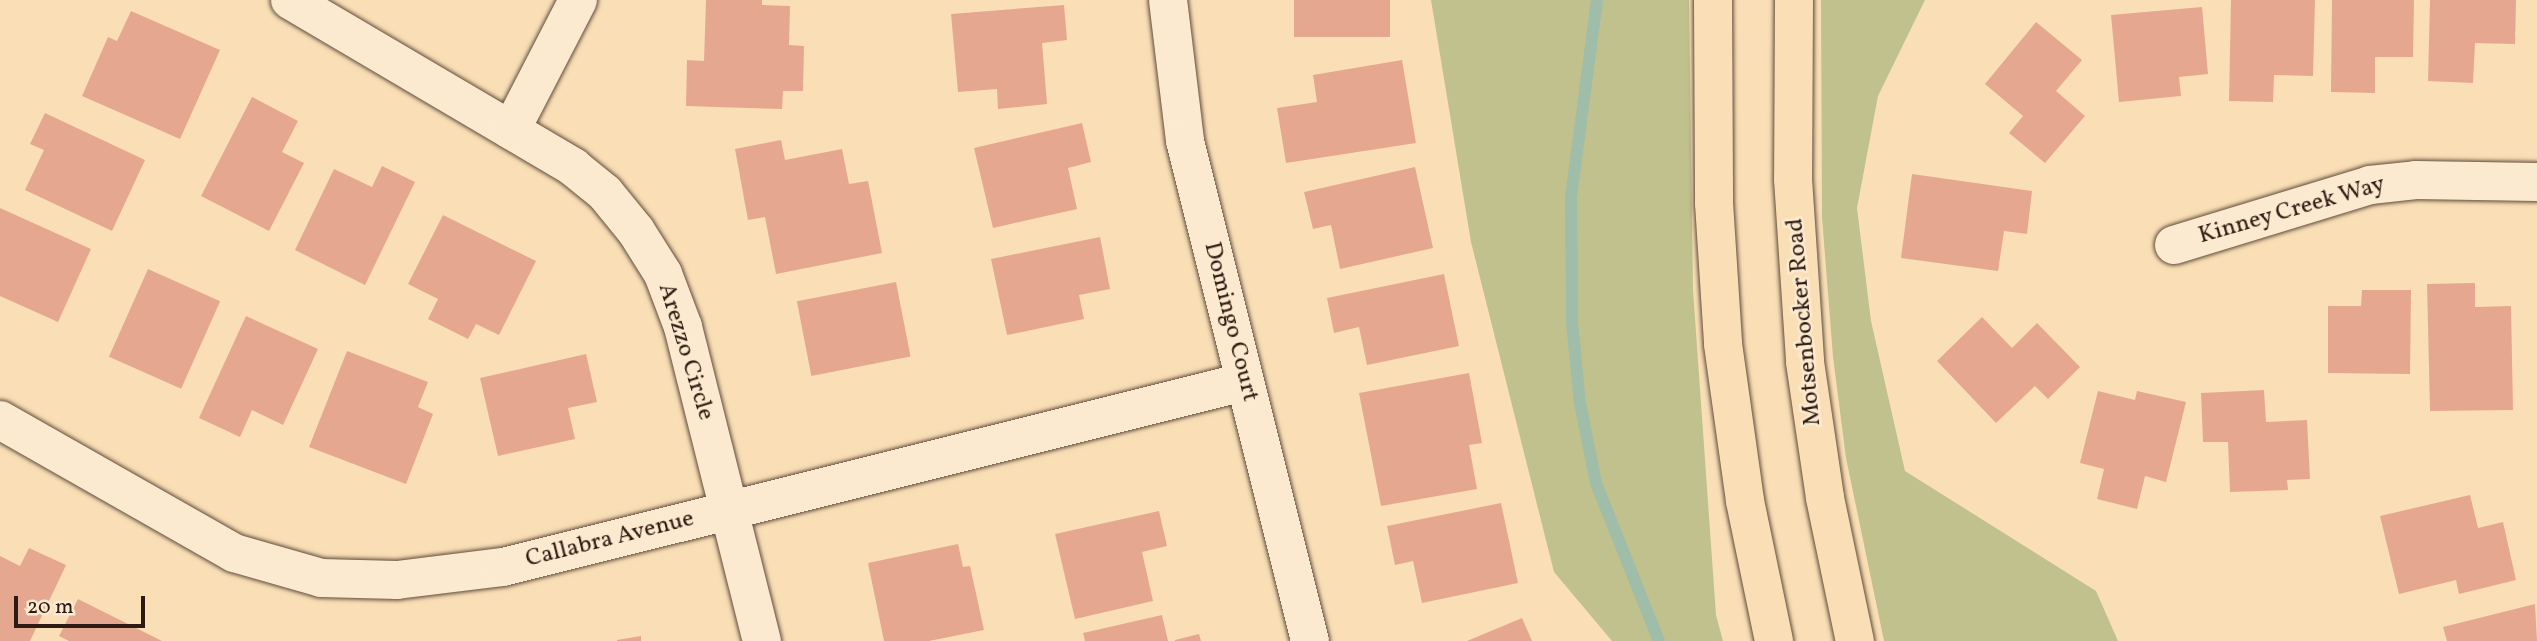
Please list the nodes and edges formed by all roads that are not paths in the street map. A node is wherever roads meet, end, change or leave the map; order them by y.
1 (290, 0) edge
2 (578, 0) edge
3 (1168, 0) edge
4 (1713, 0) edge
5 (1794, 0) edge
6 (511, 130) junction
7 (2537, 182) edge
8 (2174, 245) dead end
9 (1244, 382) junction
10 (0, 421) edge
11 (729, 510) junction
12 (762, 641) edge
13 (1310, 641) edge
14 (1774, 641) edge
15 (1855, 641) edge

1 - 6 street, Arezzo Circle
2 - 6 street
3 - 9 street, Domingo Court
4 - 14 main road
5 - 15 main road, Motsenbocker Road
6 - 11 street, Arezzo Circle
7 - 8 street, Kinney Creek Way
9 - 11 street, Callabra Avenue
9 - 13 street, Domingo Court
10 - 11 street, Callabra Avenue
11 - 12 street, Arezzo Circle

